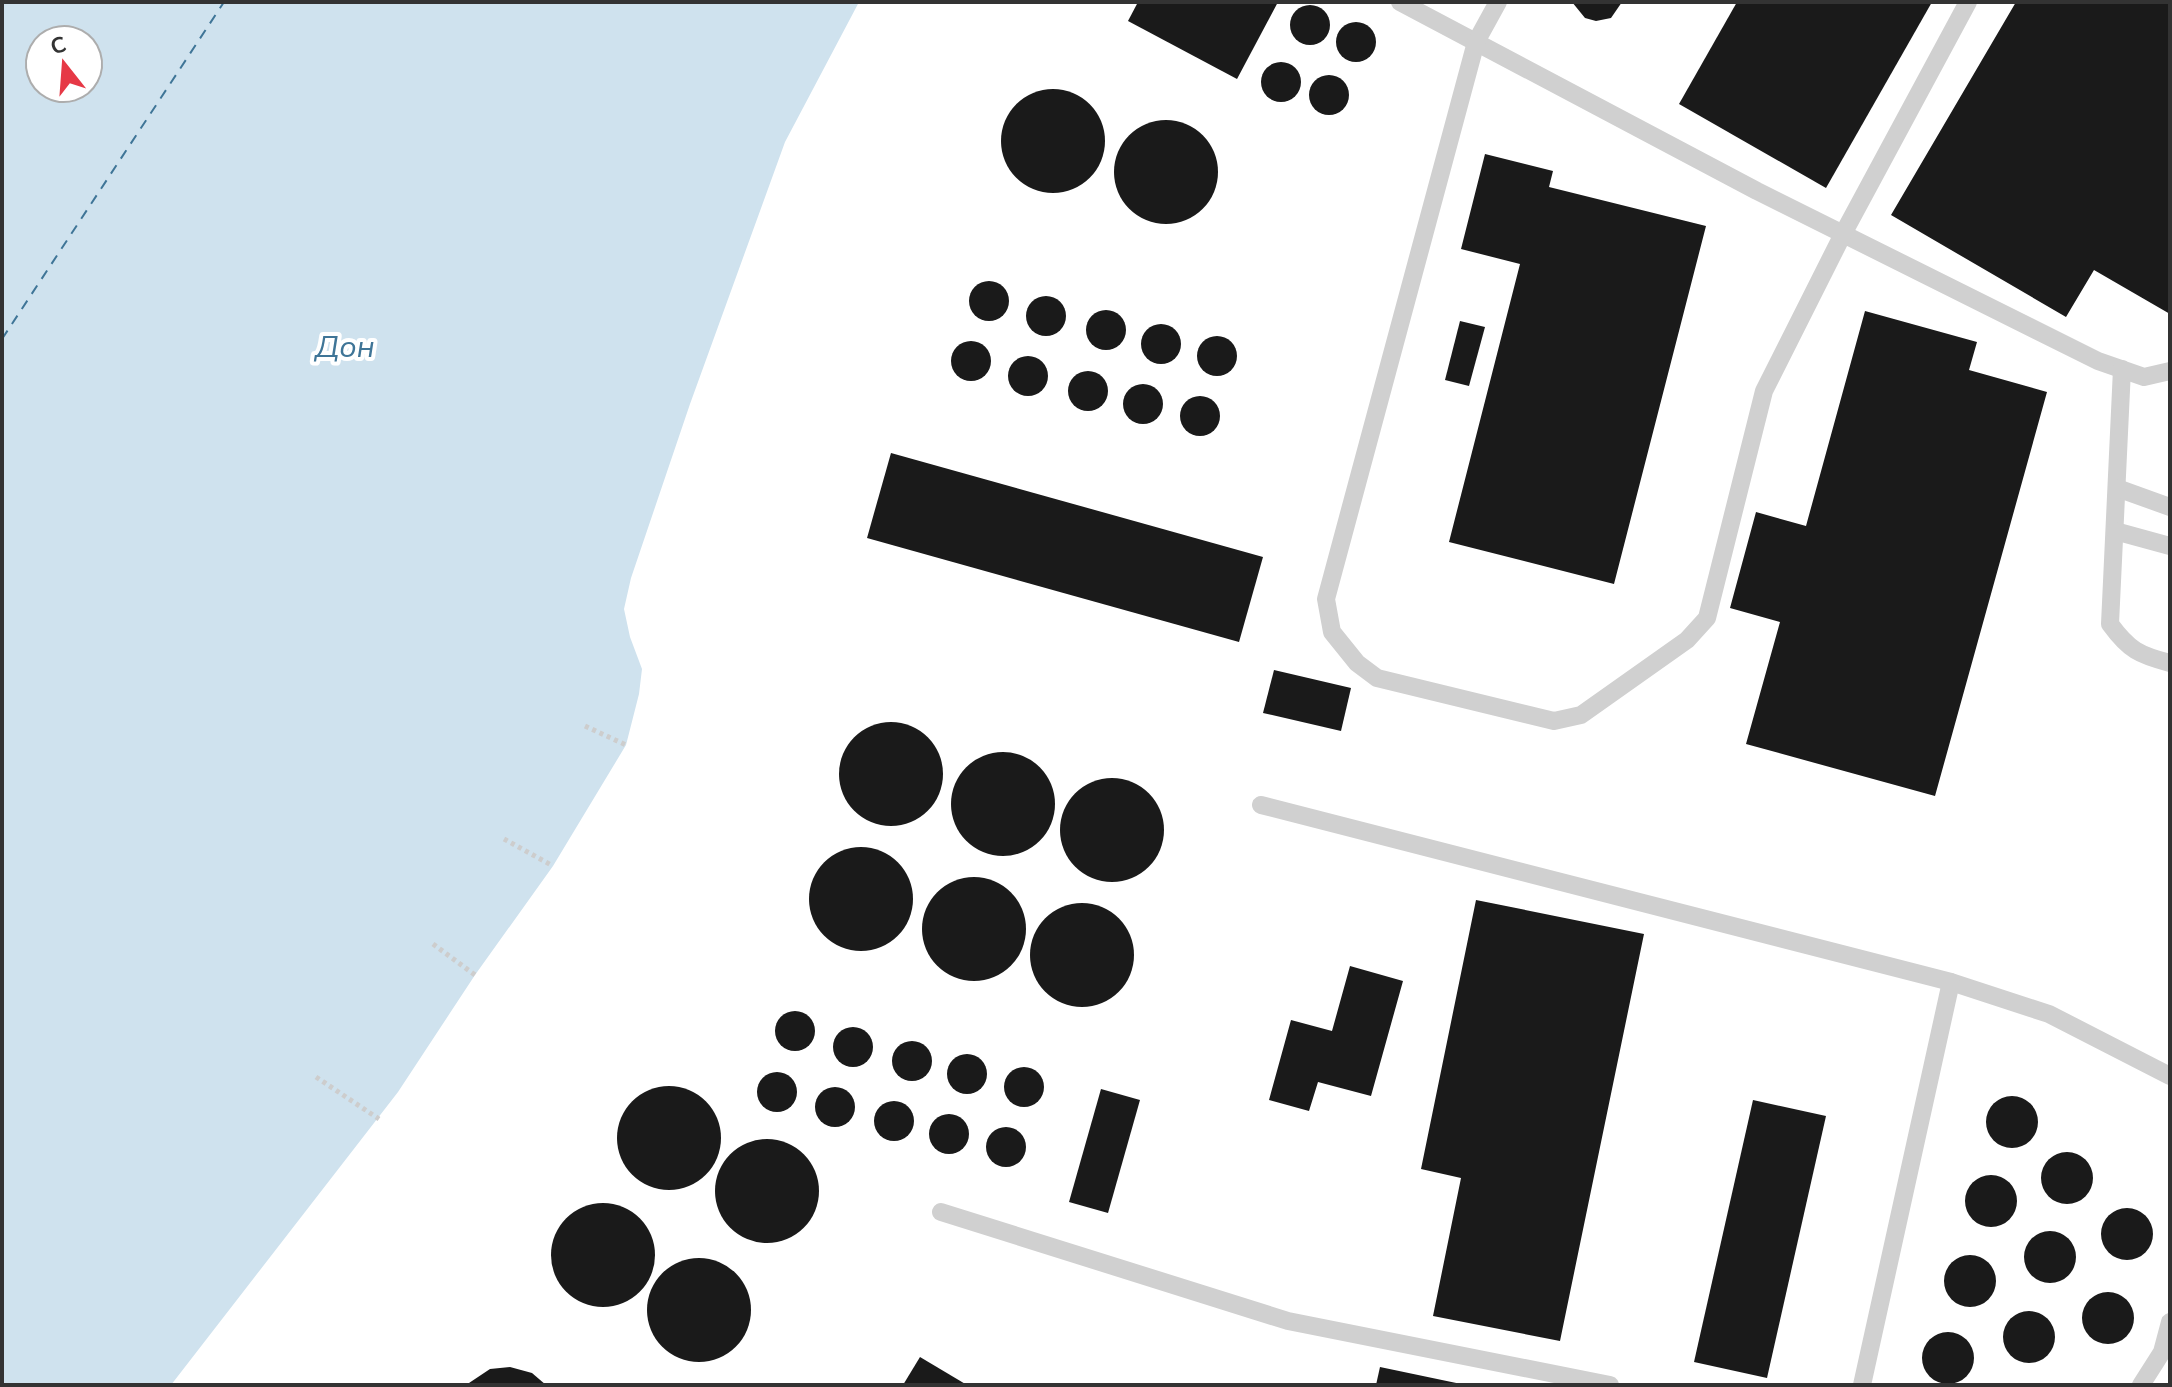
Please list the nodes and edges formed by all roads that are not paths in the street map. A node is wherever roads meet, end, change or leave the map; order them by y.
1 (1400, 2) edge
2 (1498, 2) edge
3 (1968, 2) edge
4 (1476, 42) junction
5 (1843, 234) junction
6 (2122, 369) junction
7 (2170, 371) edge
8 (2117, 488) junction
9 (2170, 507) edge
10 (2115, 531) junction
11 (2170, 546) edge
12 (2170, 663) edge
13 (1261, 805) dead end
14 (1951, 982) junction
15 (2170, 1076) edge
16 (941, 1212) dead end
17 (2170, 1322) edge
18 (1610, 1385) edge
19 (1862, 1385) edge
20 (2141, 1385) edge

1 - 4 lane
2 - 4 lane
3 - 5 lane
4 - 5 lane
4 - 5 lane
5 - 6 lane
6 - 7 lane
6 - 8 lane
8 - 9 lane
8 - 10 lane
10 - 11 lane
10 - 12 lane
13 - 14 lane
14 - 15 lane
14 - 19 lane
16 - 18 lane
17 - 20 lane

